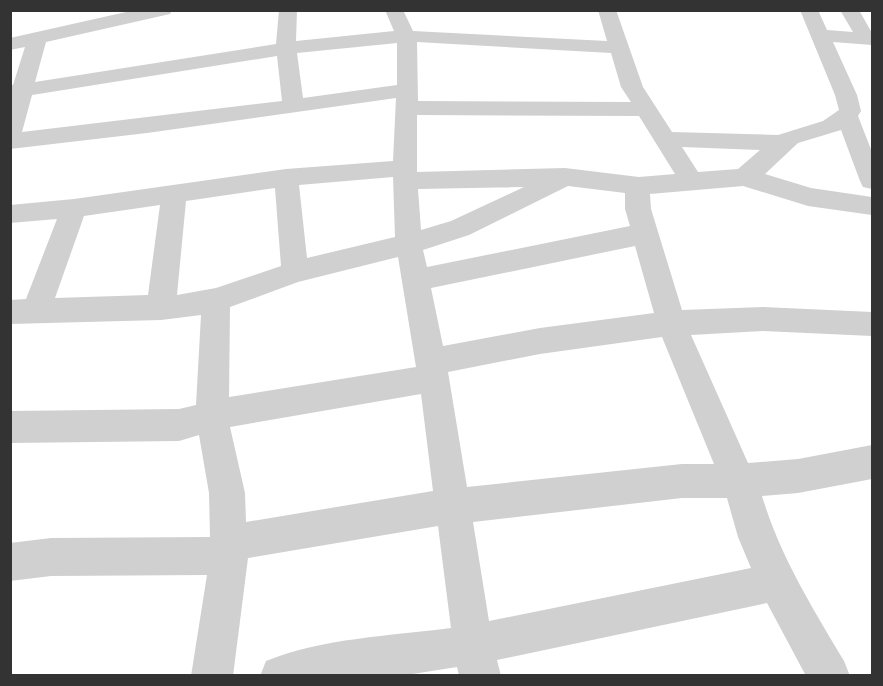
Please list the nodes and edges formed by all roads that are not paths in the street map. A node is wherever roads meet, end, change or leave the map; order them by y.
1 (163, 10) edge
2 (288, 10) edge
3 (606, 10) edge
4 (809, 10) edge
5 (849, 10) edge
6 (138, 13) edge
7 (400, 23) edge
8 (819, 35) junction
9 (37, 39) junction
10 (869, 39) edge
11 (10, 44) edge
12 (618, 47) junction
13 (286, 49) junction
14 (17, 91) edge
15 (407, 99) junction
16 (293, 104) junction
17 (646, 109) junction
18 (849, 113) junction
19 (873, 118) edge
20 (10, 133) edge
21 (664, 139) junction
22 (10, 141) edge
23 (783, 143) junction
24 (866, 149) edge
25 (406, 174) junction
26 (565, 177) junction
27 (743, 177) junction
28 (286, 178) junction
29 (873, 181) edge
30 (692, 182) junction
31 (639, 186) junction
32 (174, 194) junction
33 (873, 206) edge
34 (74, 208) junction
35 (10, 214) edge
36 (645, 234) junction
37 (409, 244) junction
38 (295, 272) junction
39 (417, 280) junction
40 (216, 300) junction
41 (161, 308) junction
42 (20, 316) edge
43 (671, 322) junction
44 (873, 324) edge
45 (432, 370) junction
46 (212, 417) junction
47 (10, 427) edge
48 (873, 462) edge
49 (739, 481) junction
50 (453, 506) junction
51 (229, 550) junction
52 (10, 562) edge
53 (776, 582) junction
54 (476, 660) edge
55 (212, 675) edge
56 (281, 675) edge
57 (829, 675) edge

1 - 6 street
2 - 13 street
3 - 12 street
4 - 8 street
5 - 10 street
6 - 9 street
7 - 12 street
7 - 13 street
7 - 15 street
8 - 10 street
8 - 18 street
9 - 11 street
9 - 14 street
12 - 17 street
13 - 14 street
13 - 16 street
14 - 20 street
15 - 16 street
15 - 17 street
15 - 25 street
16 - 22 street
17 - 21 street
18 - 19 street
18 - 23 street
18 - 24 street
21 - 23 street
21 - 30 street
23 - 27 street
24 - 29 street
25 - 26 street
25 - 28 street
25 - 37 street
26 - 31 street
26 - 37 street
27 - 30 street
27 - 33 street
28 - 32 street
28 - 38 street
30 - 31 street
31 - 36 street
32 - 34 street
32 - 41 street
34 - 35 street
34 - 42 street
36 - 39 street
36 - 43 street
37 - 38 street
37 - 39 street
38 - 40 street
39 - 45 street
40 - 41 street
40 - 46 street
41 - 42 street
43 - 44 street
43 - 45 street
43 - 49 street
45 - 46 street
45 - 50 street
46 - 47 street
46 - 51 street
48 - 49 street
49 - 50 street
49 - 53 street
50 - 51 street
50 - 54 street
51 - 52 street
51 - 55 street
53 - 54 street
53 - 57 street
54 - 56 street

